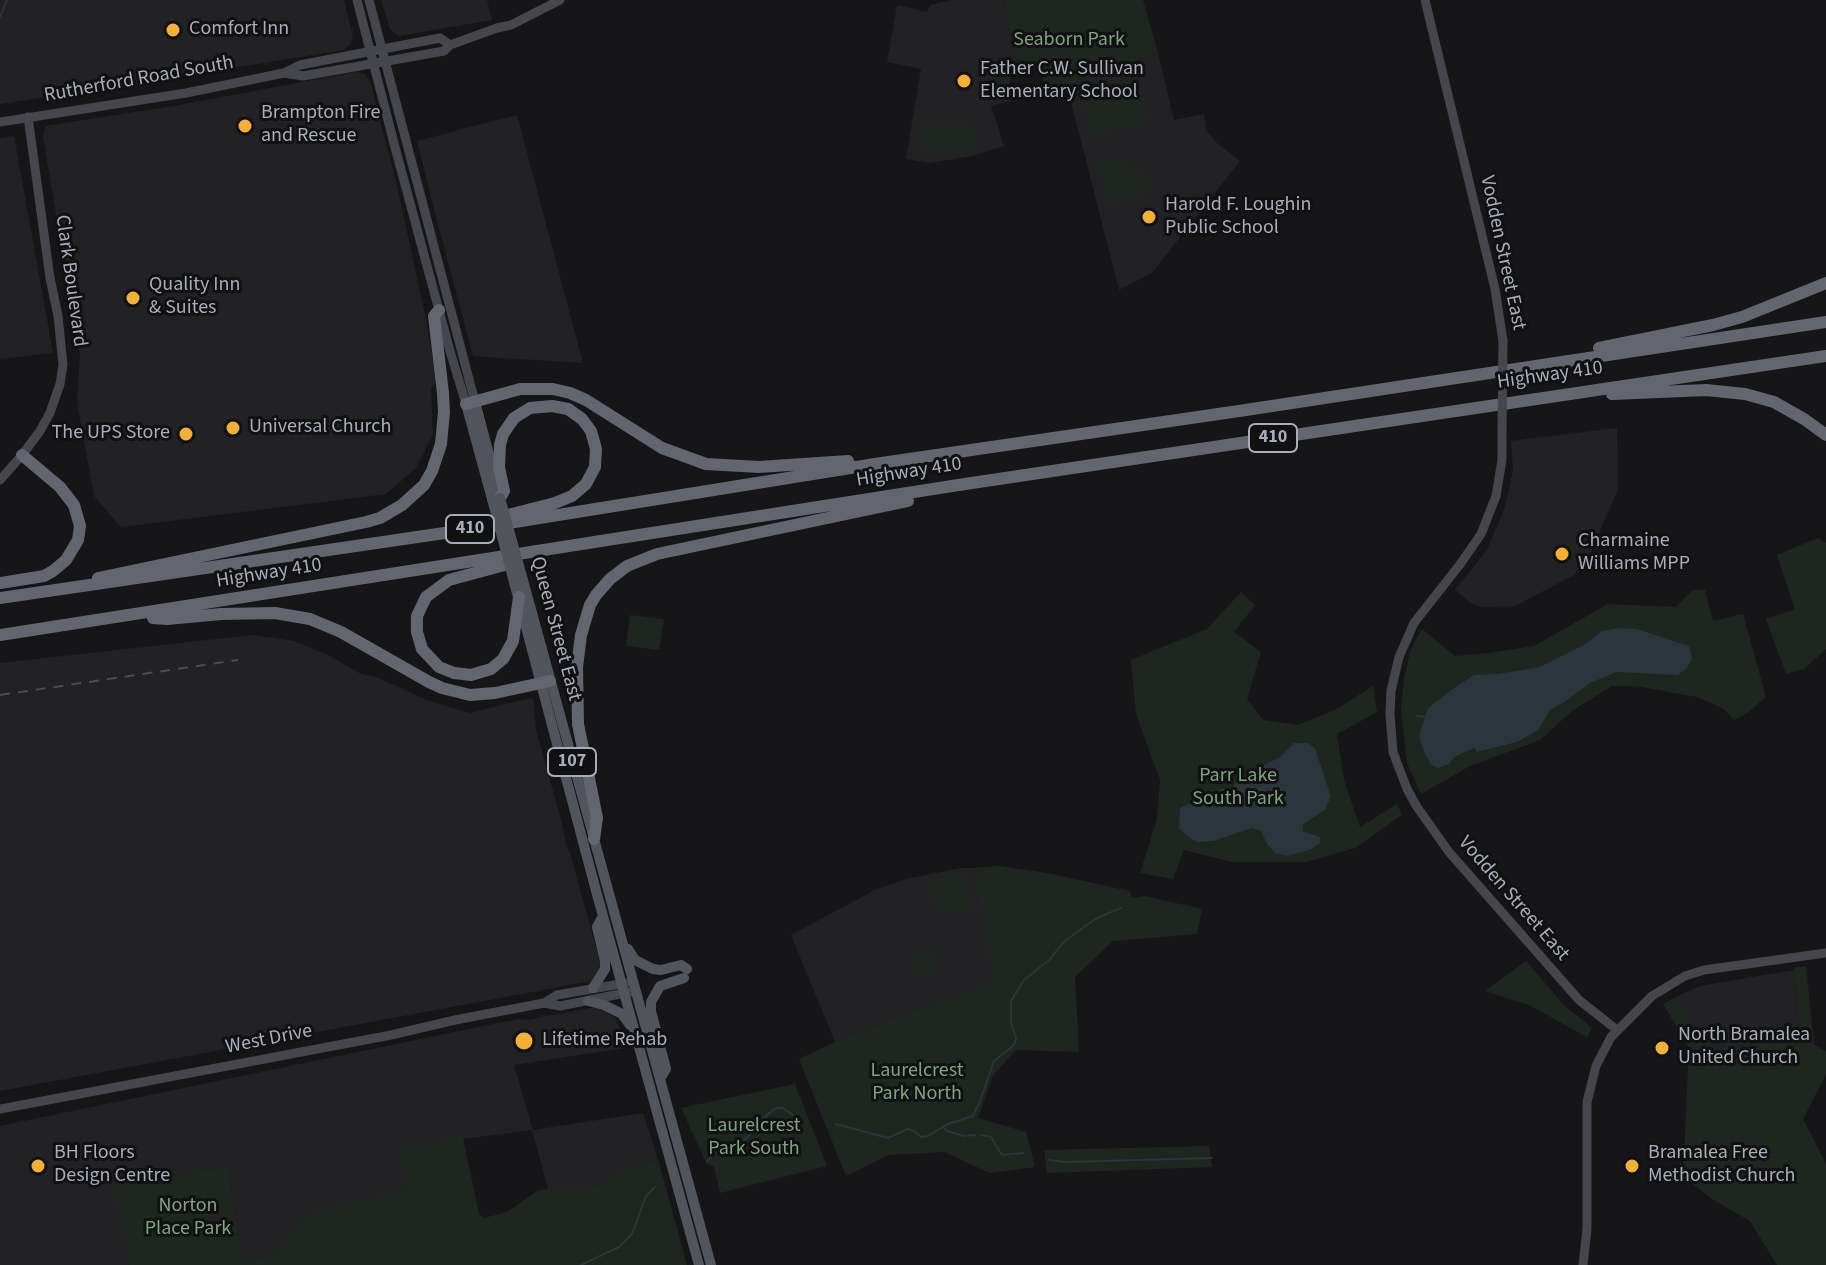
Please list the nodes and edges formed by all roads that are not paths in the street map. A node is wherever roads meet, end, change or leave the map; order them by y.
1 (357, 0) edge
2 (369, 0) edge
3 (560, 0) edge
4 (1425, 0) edge
5 (450, 45) junction
6 (382, 49) junction
7 (371, 50) junction
8 (380, 63) junction
9 (284, 73) junction
10 (28, 117) junction
11 (0, 122) edge
12 (1826, 283) edge
13 (439, 310) junction
14 (1826, 322) edge
15 (1826, 356) edge
16 (1558, 362) junction
17 (1581, 391) junction
18 (470, 403) junction
19 (1826, 435) edge
20 (22, 455) junction
21 (875, 464) junction
22 (0, 480) edge
23 (965, 484) junction
24 (496, 498) junction
25 (465, 530) junction
26 (549, 550) junction
27 (519, 581) junction
28 (0, 583) edge
29 (64, 589) junction
30 (519, 597) junction
31 (0, 598) edge
32 (130, 616) junction
33 (0, 635) edge
34 (546, 682) junction
35 (594, 839) junction
36 (603, 916) junction
37 (620, 935) junction
38 (1826, 953) edge
39 (628, 987) junction
40 (593, 988) junction
41 (588, 1001) junction
42 (544, 1003) junction
43 (634, 1029) junction
44 (1617, 1030) junction
45 (660, 1079) junction
46 (0, 1109) edge
47 (699, 1265) edge
48 (711, 1265) edge
49 (1583, 1265) edge

1 - 7 street, Queen Street East
2 - 6 street, Queen Street East
3 - 5 street, Rutherford Road South
4 - 44 street, Vodden Street East, bridge
5 - 6 street, Rutherford Road South
5 - 8 street, Rutherford Road South
6 - 7 street, Rutherford Road South
6 - 8 street, Queen Street East
7 - 8 street, Queen Street East
7 - 9 street, Rutherford Road South
8 - 9 street, Rutherford Road South
8 - 13 street, Queen Street East
8 - 18 street, Queen Street East
9 - 10 street, Rutherford Road South
10 - 11 street, Rutherford Road South
10 - 20 street, Clark Boulevard
12 - 16 highway
13 - 18 street, Queen Street East
13 - 29 highway
14 - 16 highway, Highway 410 / 410
15 - 17 highway, Highway 410 / 410
16 - 21 highway, Highway 410 / 410
17 - 19 highway
17 - 23 highway, Highway 410 / 410
18 - 21 highway
18 - 24 main road, Queen Street East
20 - 22 street, Clark Boulevard
20 - 28 highway
21 - 25 highway, Highway 410 / 410
23 - 26 highway, Highway 410 / 410
23 - 35 highway
24 - 25 highway
24 - 27 main road, Queen Street East / 107, bridge
25 - 29 highway, Highway 410 / 410
26 - 30 highway
26 - 32 highway, Highway 410 / 410
27 - 30 main road, Queen Street East / 107
27 - 34 main road, Queen Street East / 107
29 - 31 highway, Highway 410 / 410
30 - 34 main road, Queen Street East / 107
32 - 33 highway, Highway 410 / 410
32 - 34 highway
34 - 35 main road, Queen Street East / 107
34 - 36 main road, Queen Street East / 107
35 - 37 main road, Queen Street East / 107
36 - 39 main road, Queen Street East / 107
36 - 40 main road
37 - 39 main road, Queen Street East / 107
37 - 45 main road
38 - 44 street
39 - 40 street, West Drive
39 - 41 street, West Drive
39 - 43 main road, Queen Street East / 107
39 - 45 main road, Queen Street East / 107
40 - 42 street, West Drive
41 - 42 street, West Drive
41 - 43 main road
42 - 46 street, West Drive
43 - 47 main road, Queen Street East / 107
44 - 49 street
45 - 48 main road, Queen Street East / 107

